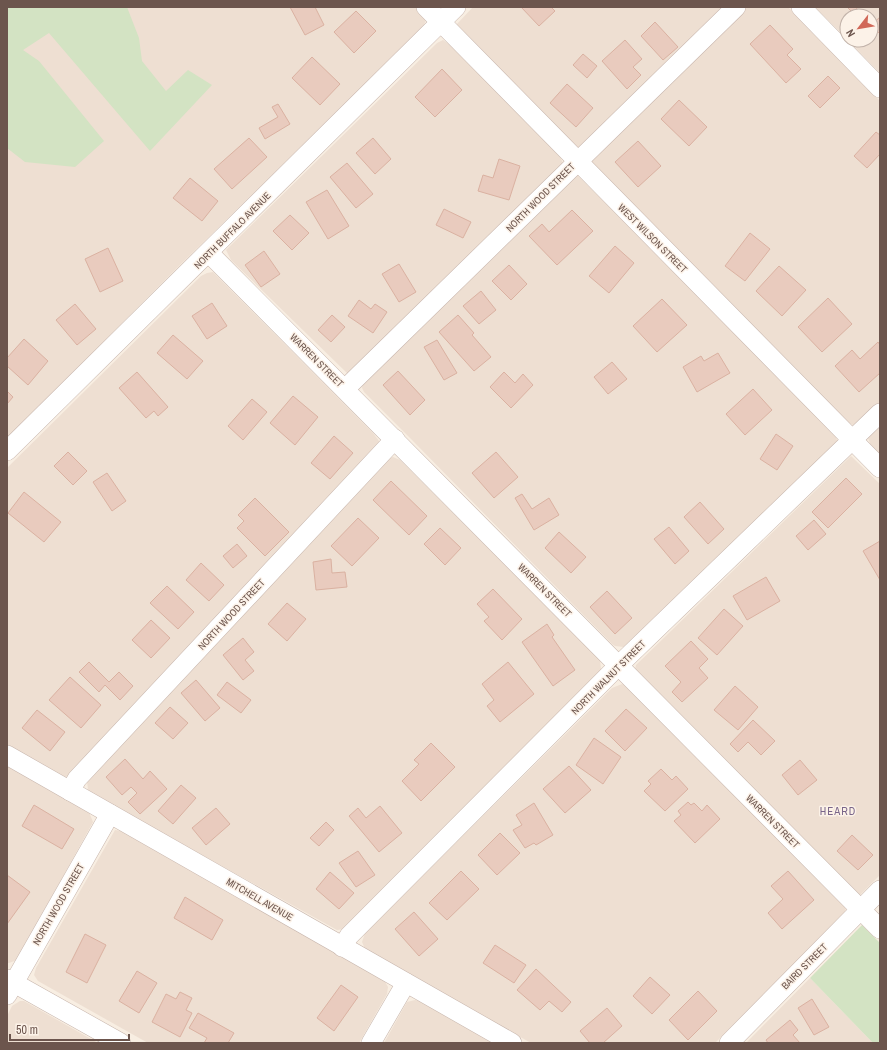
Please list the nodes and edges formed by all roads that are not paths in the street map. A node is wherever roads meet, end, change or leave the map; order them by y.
1 (426, 7) edge
2 (456, 7) edge
3 (736, 7) edge
4 (801, 7) edge
5 (441, 22) junction
6 (880, 88) edge
7 (577, 161) junction
8 (209, 253) junction
9 (345, 389) junction
10 (880, 413) edge
11 (395, 439) junction
12 (852, 440) junction
13 (7, 451) edge
14 (880, 468) edge
15 (619, 665) junction
16 (7, 755) edge
17 (70, 791) junction
18 (110, 814) junction
19 (880, 890) edge
20 (861, 909) junction
21 (880, 929) edge
22 (342, 947) junction
23 (406, 983) junction
24 (9, 986) edge
25 (121, 1043) edge
26 (371, 1043) edge
27 (512, 1043) edge
28 (729, 1043) edge

1 - 5 street, WEST WILSON STREET
2 - 5 street, NORTH BUFFALO AVENUE
3 - 7 street, NORTH WOOD STREET
4 - 6 street
5 - 7 street, WEST WILSON STREET
5 - 8 street, NORTH BUFFALO AVENUE
7 - 9 street, NORTH WOOD STREET
7 - 12 street, WEST WILSON STREET
8 - 9 street, WARREN STREET
8 - 13 street, NORTH BUFFALO AVENUE
9 - 11 street, WARREN STREET
10 - 12 street, NORTH WALNUT STREET
11 - 15 street, WARREN STREET
11 - 17 street, NORTH WOOD STREET
12 - 14 street, WEST WILSON STREET
12 - 15 street, NORTH WALNUT STREET
15 - 20 street, WARREN STREET
15 - 22 street, NORTH WALNUT STREET
16 - 17 street, MITCHELL AVENUE
17 - 18 street, MITCHELL AVENUE
18 - 22 street, MITCHELL AVENUE
18 - 24 street, NORTH WOOD STREET
19 - 20 street, BAIRD STREET
20 - 21 street, WARREN STREET
20 - 28 street, BAIRD STREET
22 - 23 street, MITCHELL AVENUE
23 - 26 street
23 - 27 street, MITCHELL AVENUE
24 - 25 street

